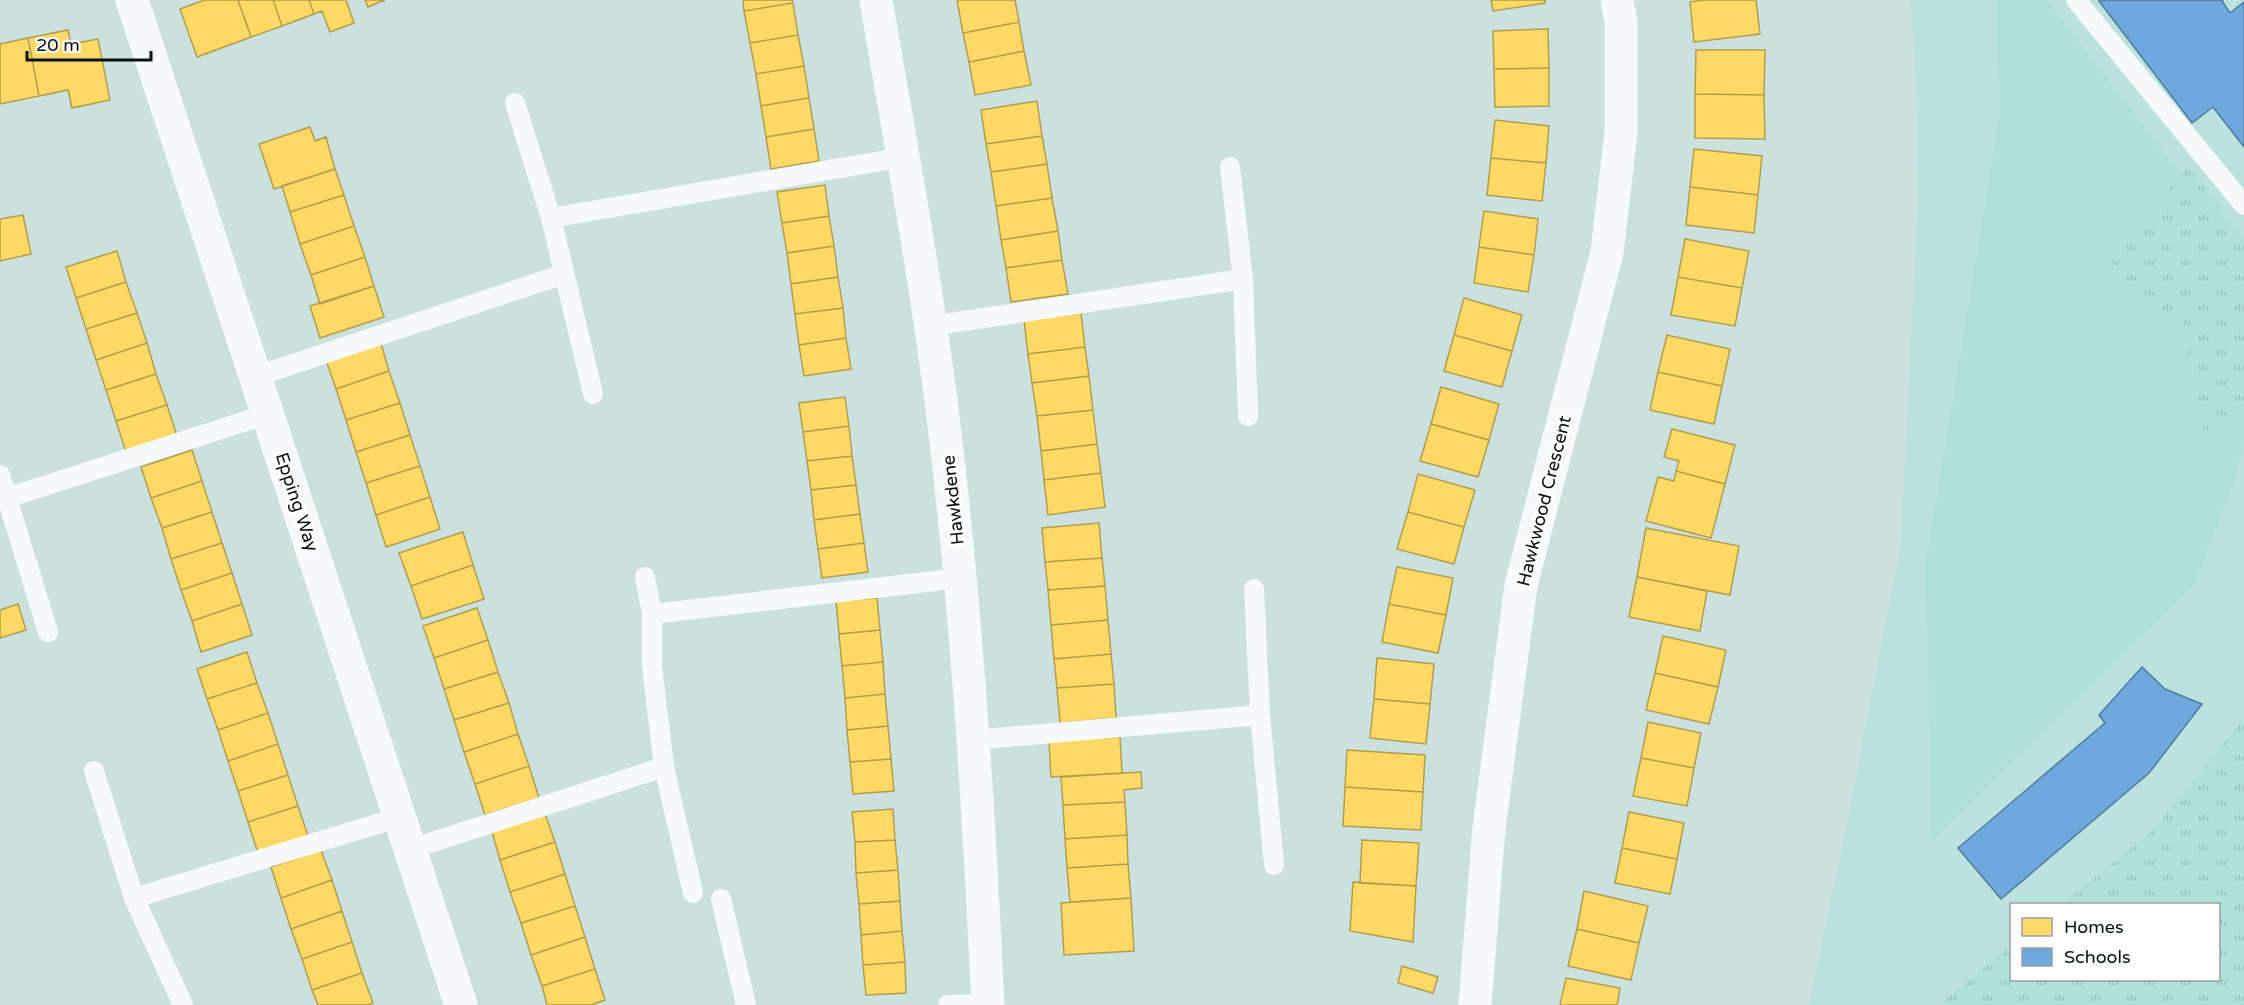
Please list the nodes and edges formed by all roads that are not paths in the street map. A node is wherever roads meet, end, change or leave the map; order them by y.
1 (132, 0) edge
2 (876, 0) edge
3 (1617, 0) edge
4 (2076, 0) edge
5 (515, 103) dead end
6 (904, 157) junction
7 (1230, 167) dead end
8 (2244, 205) edge
9 (551, 218) junction
10 (564, 274) junction
11 (1243, 279) junction
12 (930, 326) junction
13 (255, 377) junction
14 (593, 394) dead end
15 (268, 414) junction
16 (1248, 417) dead end
17 (0, 475) edge
18 (7, 498) junction
19 (645, 577) dead end
20 (961, 578) junction
21 (1254, 589) dead end
22 (652, 614) junction
23 (48, 632) dead end
24 (1260, 715) junction
25 (973, 740) junction
26 (664, 767) junction
27 (94, 771) dead end
28 (400, 817) junction
29 (411, 849) junction
30 (1274, 865) dead end
31 (693, 893) dead end
32 (134, 898) junction
33 (721, 899) dead end
34 (988, 1004) edge
35 (183, 1005) edge
36 (461, 1005) edge
37 (746, 1005) edge
38 (948, 1005) edge
39 (1475, 1005) edge

1 - 13 street, Epping Way
2 - 6 street, Hawkdene
3 - 39 street, Hawkwood Crescent
4 - 8 lane
5 - 9 lane
6 - 9 lane
6 - 12 street, Hawkdene
7 - 11 lane
9 - 10 lane
10 - 13 lane
10 - 14 lane
11 - 12 lane
11 - 16 lane
12 - 20 street, Hawkdene
13 - 15 street, Epping Way
15 - 18 lane
15 - 28 street, Epping Way
17 - 18 lane
18 - 23 lane
19 - 22 lane
20 - 22 lane
20 - 25 street, Hawkdene
21 - 24 lane
22 - 26 lane
24 - 25 lane
24 - 30 lane
25 - 34 street, Hawkdene
26 - 29 lane
26 - 31 lane
27 - 32 lane
28 - 29 street, Epping Way
28 - 32 lane
29 - 36 street, Epping Way
32 - 35 lane
33 - 37 lane
34 - 38 lane

